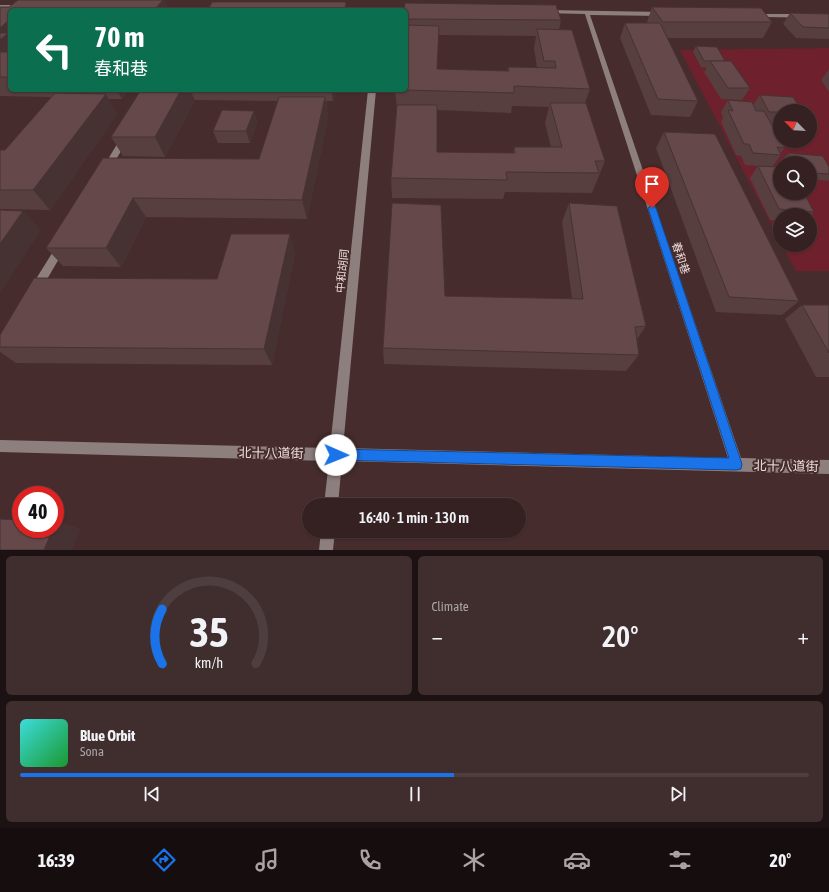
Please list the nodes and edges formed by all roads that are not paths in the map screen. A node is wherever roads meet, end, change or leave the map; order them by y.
1 (0, 7) edge
2 (32, 7) edge
3 (12, 8) edge
4 (28, 8) edge
5 (540, 12) edge
6 (587, 13) junction
7 (673, 14) edge
8 (743, 15) edge
9 (829, 16) edge
10 (372, 92) edge
11 (129, 131) edge
12 (101, 179) edge
13 (68, 234) edge
14 (32, 296) edge
15 (0, 446) edge
16 (336, 455) junction
17 (736, 464) junction
18 (829, 467) edge
19 (332, 498) edge
20 (327, 538) edge
21 (326, 550) edge

1 - 3 street
2 - 4 street
5 - 6 street
6 - 7 street
6 - 17 street, 春和巷
8 - 9 street
10 - 16 street, 中和胡同
11 - 12 street
13 - 14 street
15 - 16 street, 北十八道街
16 - 17 street, 北十八道街
16 - 19 street, 中和胡同
17 - 18 street, 北十八道街
20 - 21 street

